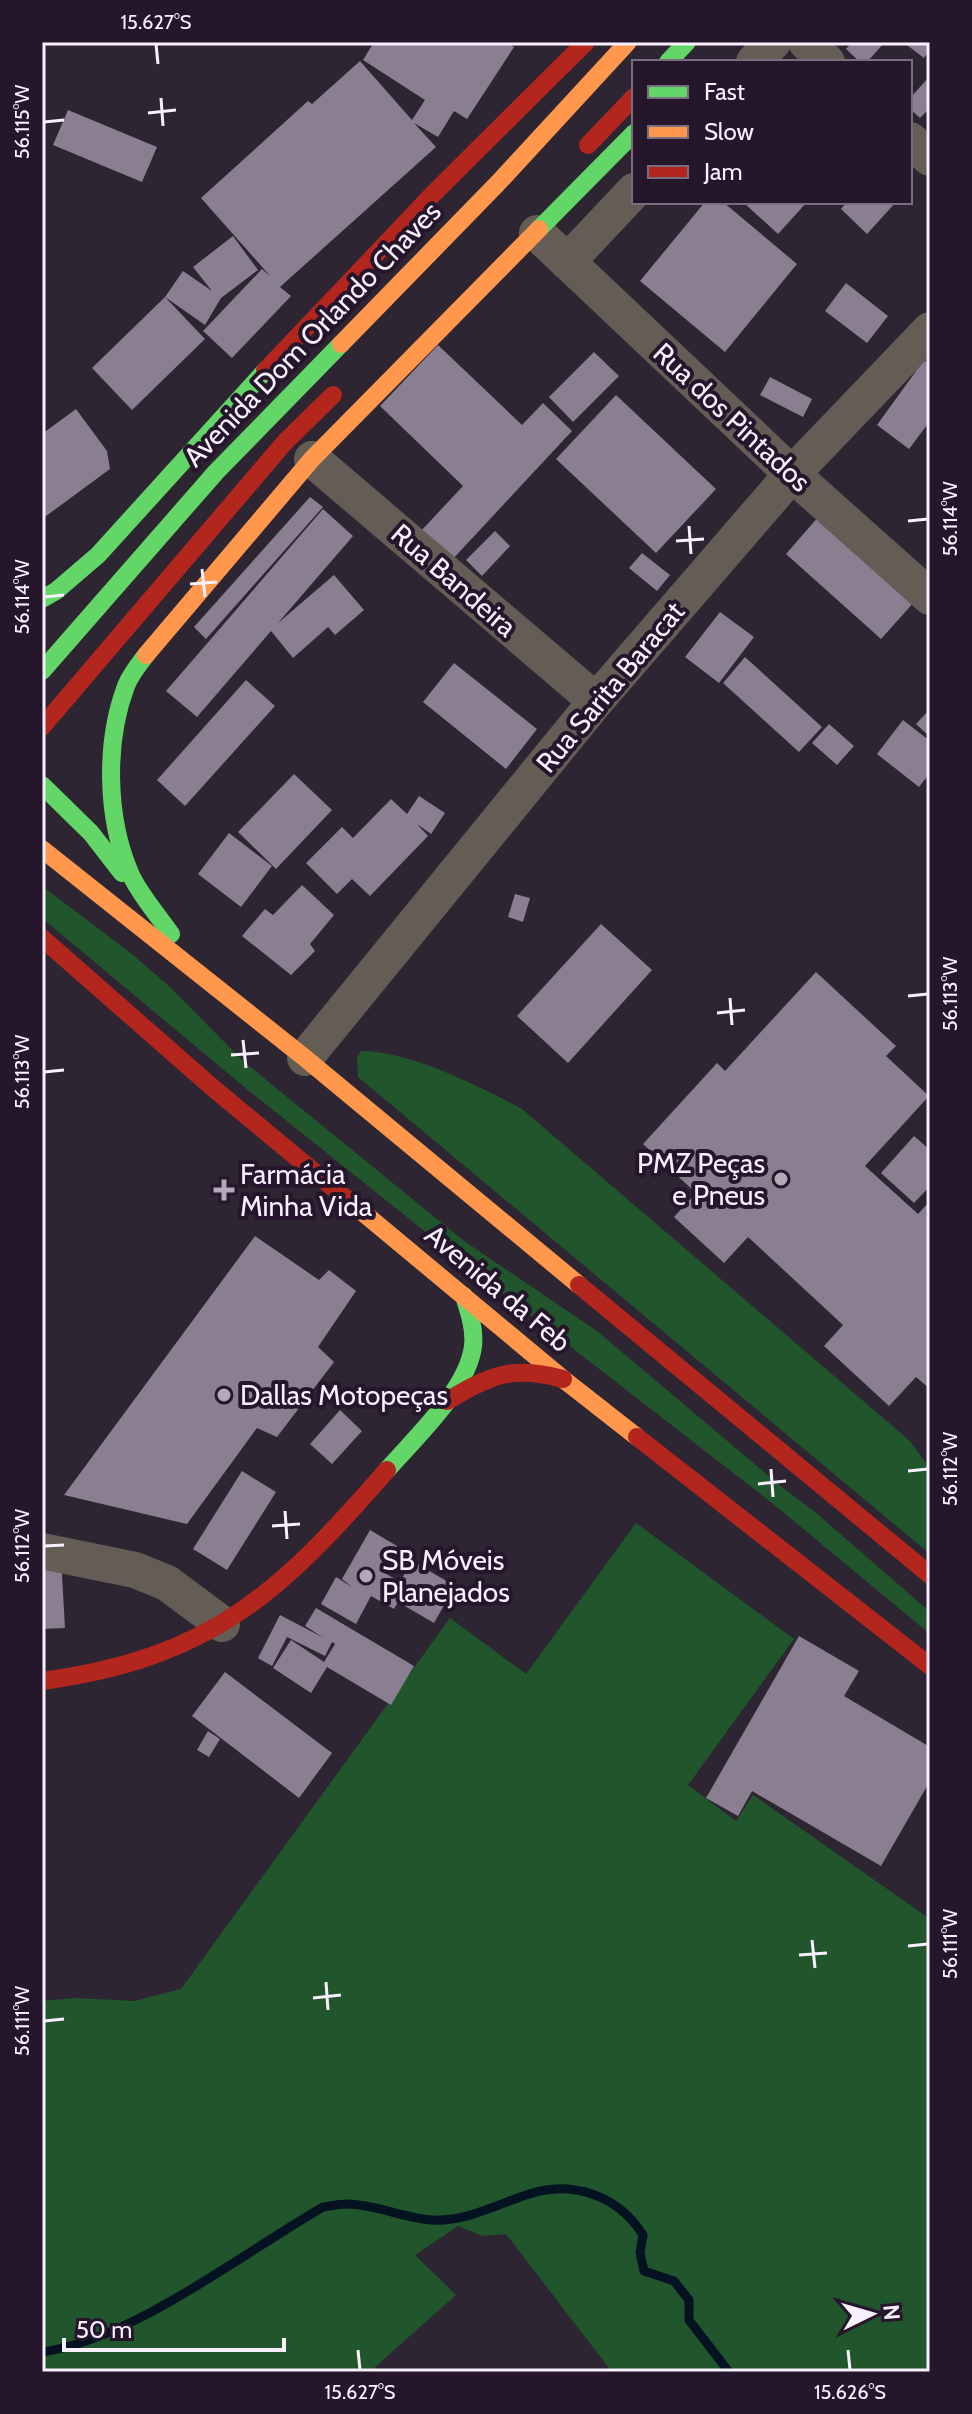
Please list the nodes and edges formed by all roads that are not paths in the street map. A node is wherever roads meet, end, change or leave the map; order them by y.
1 (586, 42) edge
2 (628, 42) edge
3 (687, 42) edge
4 (773, 42) edge
5 (806, 42) edge
6 (670, 60) edge
7 (756, 60) edge
8 (825, 60) edge
9 (632, 99) edge
10 (632, 135) edge
11 (912, 142) edge
12 (579, 154) dead end
13 (930, 158) edge
14 (632, 193) edge
15 (537, 233) junction
16 (567, 262) junction
17 (930, 330) edge
18 (342, 387) dead end
19 (312, 459) junction
20 (792, 474) junction
21 (930, 597) edge
22 (47, 598) edge
23 (42, 671) edge
24 (127, 683) junction
25 (596, 701) junction
26 (105, 704) dead end
27 (42, 710) edge
28 (73, 716) dead end
29 (42, 727) edge
30 (42, 785) edge
31 (42, 849) edge
32 (152, 909) junction
33 (42, 938) edge
34 (201, 974) junction
35 (305, 1058) junction
36 (464, 1296) junction
37 (563, 1379) junction
38 (447, 1401) junction
39 (42, 1551) edge
40 (930, 1575) edge
41 (222, 1624) junction
42 (930, 1666) edge
43 (42, 1681) edge

1 - 22 main road
2 - 23 main road, Avenida Dom Orlando Chaves
3 - 6 main road
4 - 7 street
5 - 8 street
9 - 12 main road
10 - 15 main road
11 - 13 street
14 - 16 street
15 - 16 street, Rua dos Pintados
15 - 19 main road
16 - 20 street, Rua dos Pintados
17 - 20 street, Rua Sarita Baracat
18 - 29 main road, Avenida Dom Orlando Chaves
19 - 24 main road
19 - 25 street, Rua Bandeira
20 - 21 street, Rua dos Pintados
20 - 25 street, Rua Sarita Baracat
24 - 26 main road
24 - 32 main road
25 - 35 street, Rua Sarita Baracat
27 - 28 main road
30 - 32 main road
31 - 34 main road, Avenida da Feb
32 - 34 main road
33 - 36 main road, Avenida da Feb
34 - 35 main road, Avenida da Feb
35 - 40 main road, Avenida da Feb
36 - 37 main road, Avenida da Feb
36 - 38 main road
37 - 38 main road
37 - 42 main road, Avenida da Feb
38 - 41 main road
39 - 41 street
41 - 43 main road

